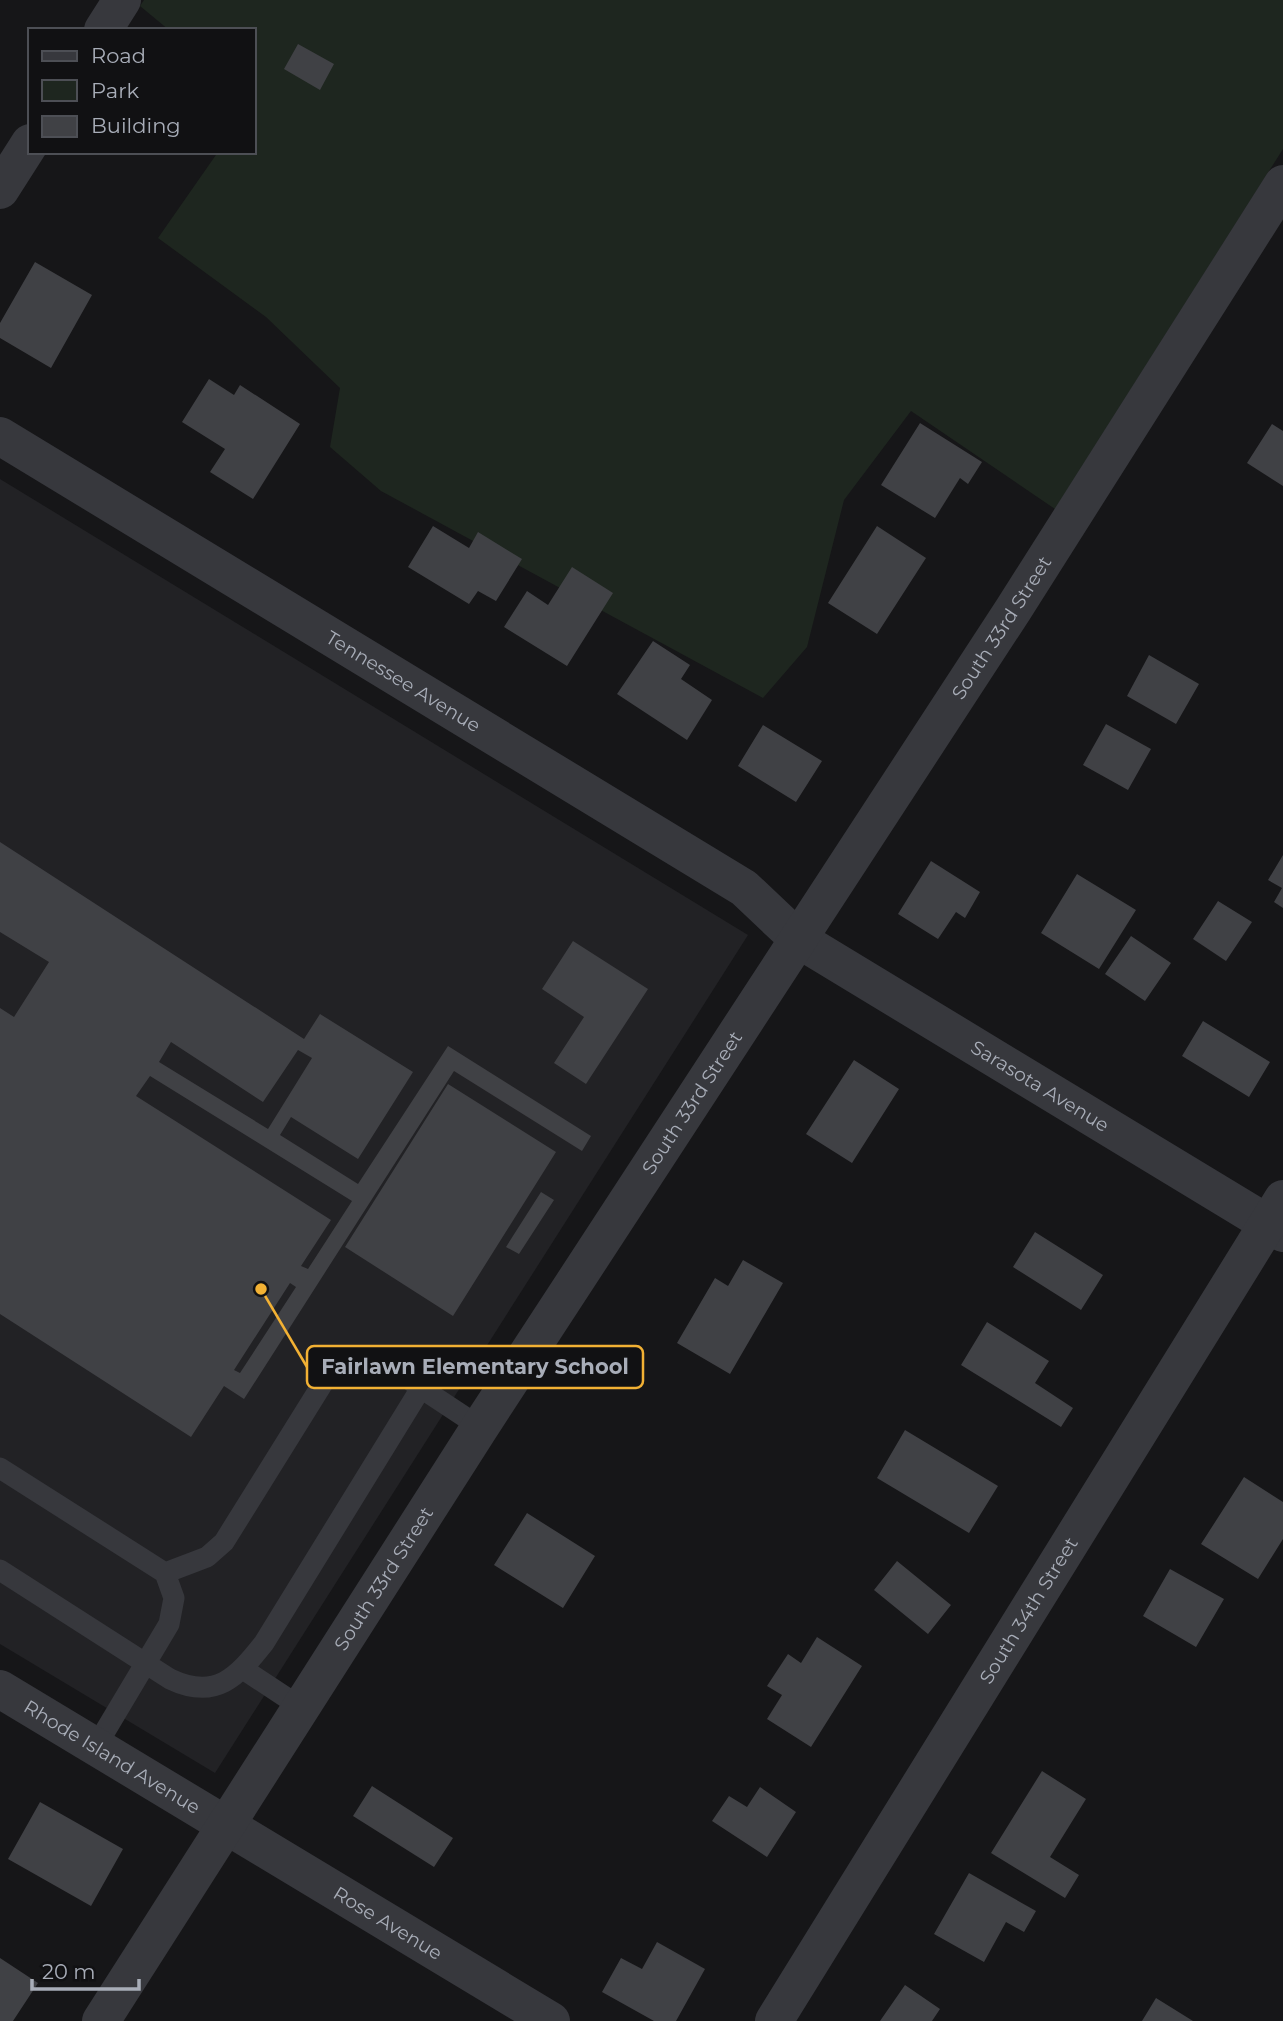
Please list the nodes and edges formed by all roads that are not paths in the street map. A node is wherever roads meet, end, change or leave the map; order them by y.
1 (122, 0) edge
2 (104, 28) edge
3 (28, 146) edge
4 (1283, 184) edge
5 (0, 190) edge
6 (0, 436) edge
7 (798, 939) junction
8 (1278, 1219) edge
9 (421, 1388) junction
10 (480, 1427) junction
11 (0, 1468) edge
12 (0, 1570) edge
13 (165, 1573) junction
14 (147, 1662) junction
15 (243, 1670) junction
16 (0, 1689) edge
17 (302, 1707) junction
18 (95, 1748) junction
19 (225, 1826) junction
20 (101, 2021) edge
21 (551, 2021) edge
22 (774, 2021) edge

1 - 2 street
3 - 5 street
4 - 7 street, South 33rd Street
6 - 7 street, Tennessee Avenue
7 - 8 street, Sarasota Avenue
7 - 10 street, South 33rd Street
8 - 22 street, South 34th Street
9 - 10 lane
9 - 13 lane
9 - 15 lane
10 - 17 street, South 33rd Street
11 - 13 lane
12 - 14 lane
13 - 14 lane
14 - 15 lane
14 - 18 lane
15 - 17 lane
16 - 18 street, Rhode Island Avenue
17 - 19 street, South 33rd Street
18 - 19 street, Rhode Island Avenue
19 - 20 street, South 33rd Street
19 - 21 street, Rose Avenue

